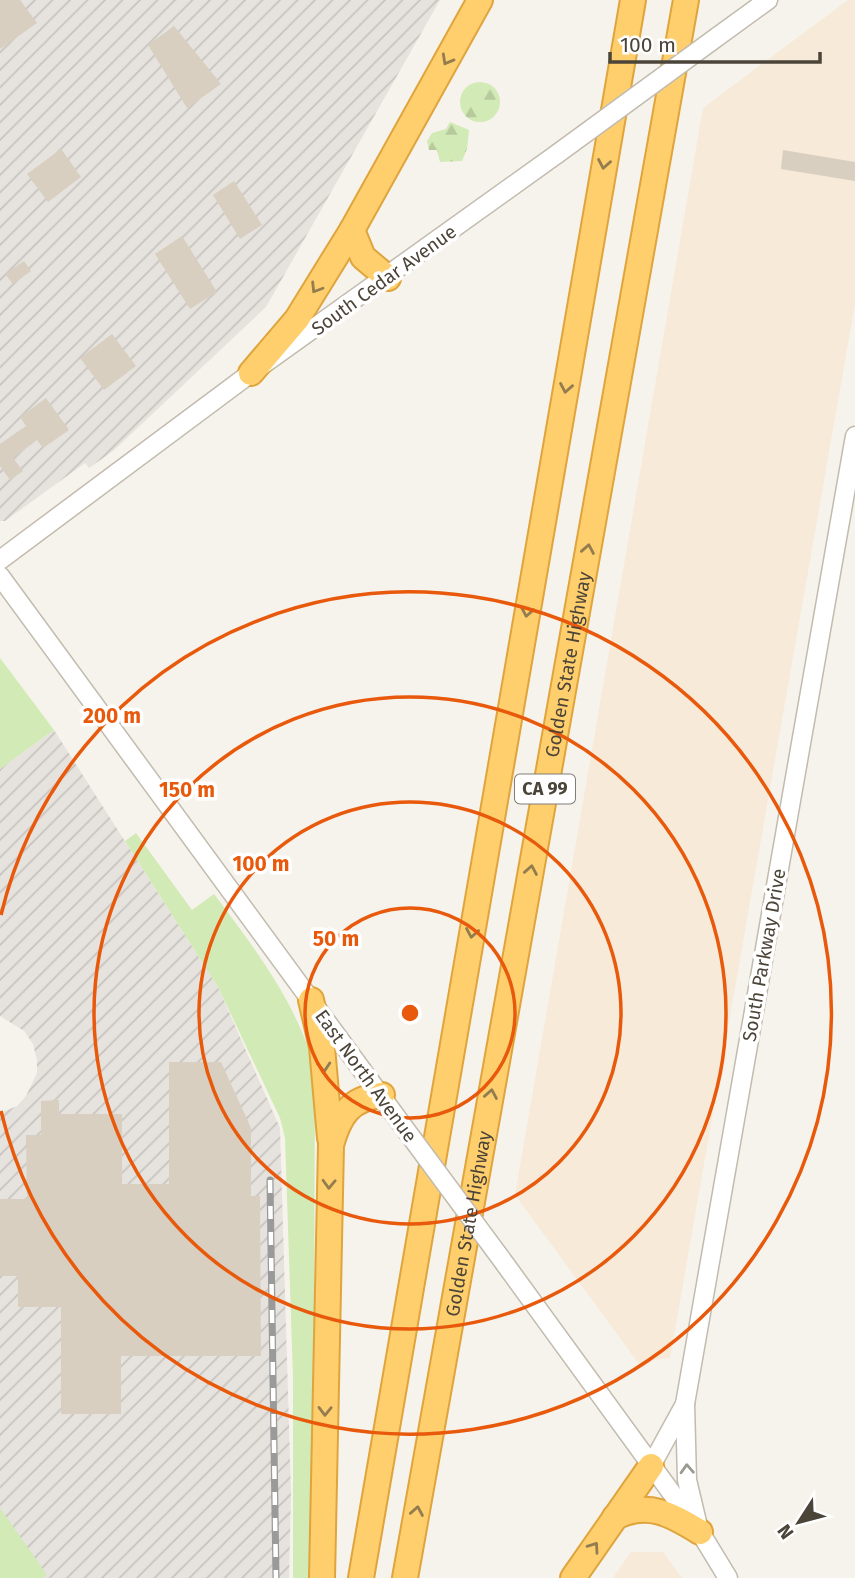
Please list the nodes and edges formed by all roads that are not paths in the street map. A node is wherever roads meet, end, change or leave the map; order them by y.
1 (480, 0) edge
2 (633, 0) edge
3 (686, 0) edge
4 (768, 0) edge
5 (352, 230) junction
6 (388, 278) junction
7 (251, 373) junction
8 (855, 436) edge
9 (0, 560) edge
10 (0, 576) edge
11 (311, 1000) junction
12 (382, 1095) junction
13 (331, 1145) junction
14 (685, 1404) junction
15 (651, 1466) junction
16 (615, 1517) junction
17 (700, 1532) junction
18 (322, 1578) edge
19 (361, 1578) edge
20 (405, 1578) edge
21 (573, 1578) edge
22 (729, 1578) edge

1 -> 5 highway
2 -> 19 highway, CA 99
20 -> 3 highway, Golden State Highway / CA 99
4 - 6 street, South Cedar Avenue, bridge
5 - 6 highway
5 -> 7 highway
6 - 7 street, South Cedar Avenue
7 - 9 street, South Cedar Avenue
8 - 14 street, South Parkway Drive
10 - 11 street, East North Avenue
11 - 12 street, East North Avenue
11 -> 13 highway
12 - 13 highway
12 - 15 street, East North Avenue, bridge
13 -> 18 highway
14 - 15 street, South Parkway Drive
17 -> 14 street
15 - 16 highway
15 - 17 street, East North Avenue
16 - 17 highway
21 -> 16 highway
17 - 22 street, East North Avenue

